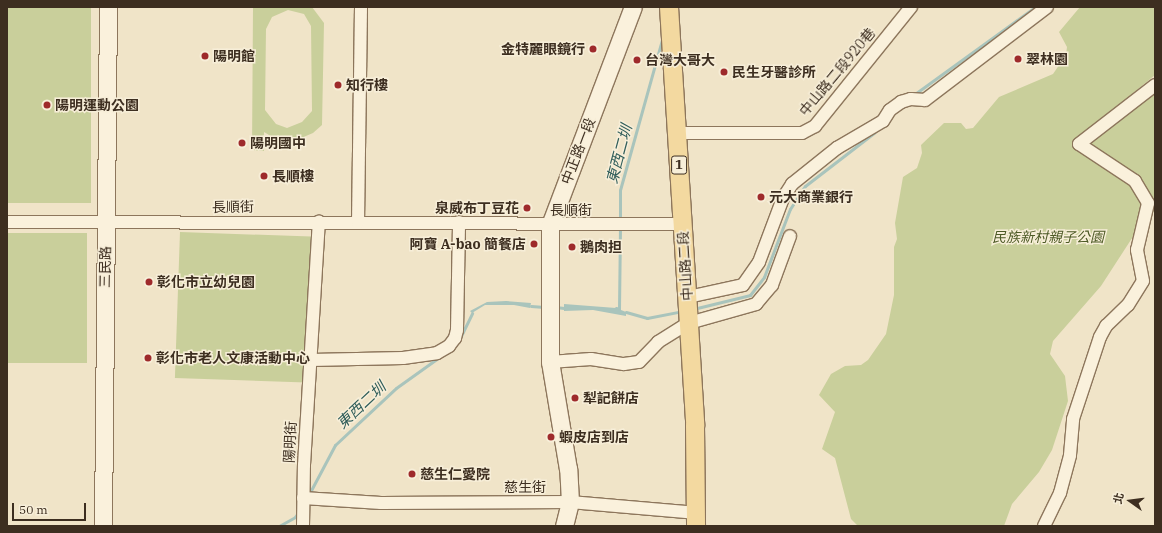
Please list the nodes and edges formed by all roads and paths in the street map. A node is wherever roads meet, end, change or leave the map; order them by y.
1 (108, 7) edge
2 (361, 7) edge
3 (634, 7) edge
4 (911, 7) edge
5 (1047, 7) edge
6 (669, 15) edge
7 (1155, 85) edge
8 (677, 133) junction
9 (319, 221) junction
10 (7, 222) edge
11 (358, 222) junction
12 (459, 222) junction
13 (106, 223) junction
14 (683, 224) junction
15 (550, 225) junction
16 (790, 236) dead end
17 (732, 289) junction
18 (688, 310) junction
19 (735, 310) junction
20 (311, 360) junction
21 (550, 362) junction
22 (303, 498) junction
23 (570, 502) junction
24 (697, 520) edge
25 (103, 526) edge
26 (303, 526) edge
27 (564, 526) edge
28 (1044, 526) edge

1 - 13 street, 三民路
2 - 11 street
3 - 15 street, 中正路一段
4 - 8 street, 中山路二段920巷
5 - 17 street
6 - 8 main road, 中山路二段 / 1
7 - 28 street
8 - 14 main road, 中山路二段 / 1
9 - 11 street, 長順街
9 - 13 street, 長順街
9 - 20 street, 陽明街
10 - 13 street, 長順街
11 - 12 street, 長順街
12 - 15 street, 長順街
12 - 20 street
13 - 25 street, 三民路
14 - 15 street, 長順街
14 - 18 main road, 中山路二段 / 1
15 - 21 street, 中正路一段
16 - 19 street
17 - 18 street
17 - 19 street
18 - 19 street
18 - 21 street
18 - 24 main road, 中山路二段 / 1
20 - 22 street, 陽明街
21 - 23 street, 中正路一段
22 - 23 street, 慈生街
22 - 26 street, 陽明街
23 - 24 street, 慈生街
23 - 27 street, 中正路一段

